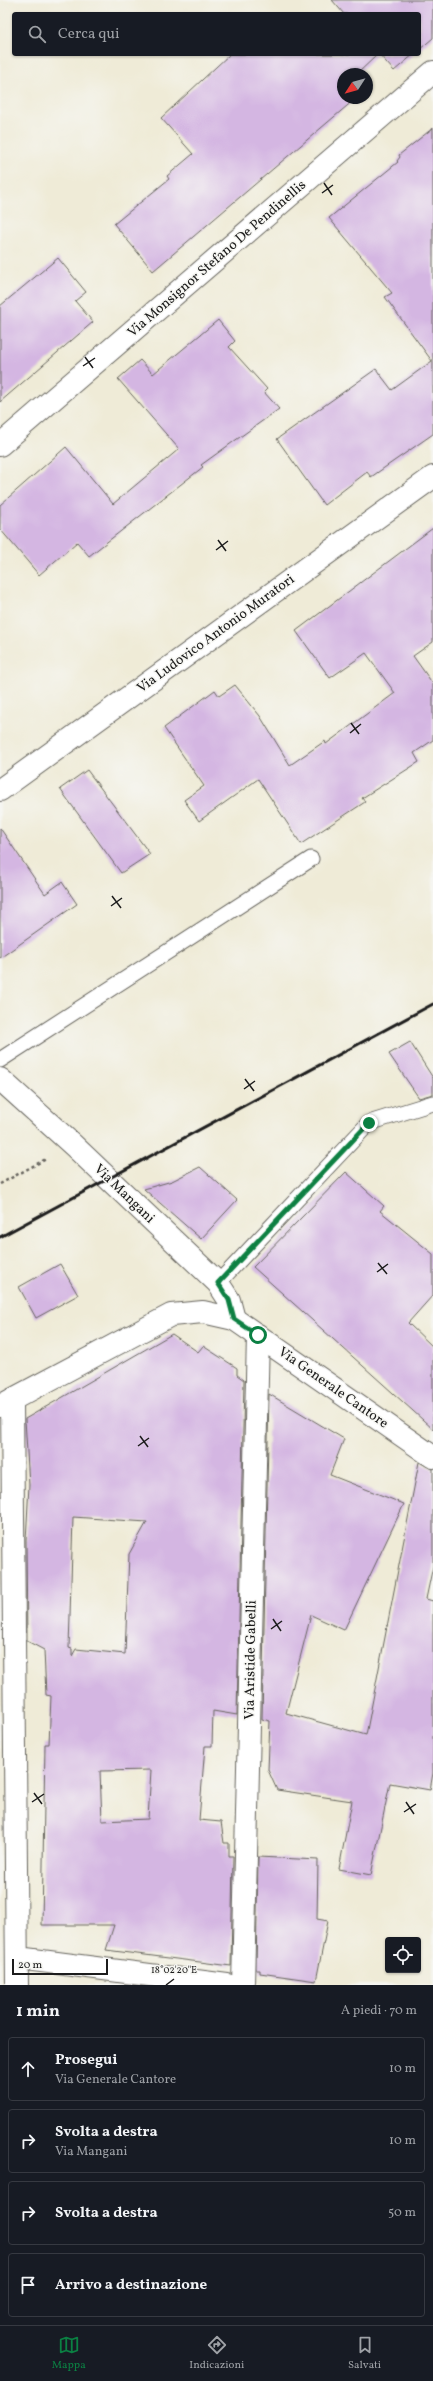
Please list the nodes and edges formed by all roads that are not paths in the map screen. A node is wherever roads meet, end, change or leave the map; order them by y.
1 (433, 72) edge
2 (0, 445) edge
3 (433, 478) edge
4 (0, 790) edge
5 (311, 859) dead end
6 (0, 1060) edge
7 (0, 1080) edge
8 (433, 1102) edge
9 (218, 1283) junction
10 (234, 1319) junction
11 (258, 1335) junction
12 (6, 1403) edge
13 (433, 1457) edge
14 (8, 1875) edge
15 (18, 1958) junction
16 (17, 1985) edge
17 (227, 1985) edge
18 (243, 1985) edge

1 - 2 street, Via Monsignor Stefano De Pendinellis
3 - 4 street, Via Ludovico Antonio Muratori
5 - 6 lane
7 - 9 street, Via Mangani
8 - 9 lane
9 - 10 street, Via Mangani
10 - 11 street, Via Generale Cantore
10 - 12 street
11 - 13 street, Via Generale Cantore
11 - 18 street, Via Aristide Gabelli
12 - 14 street
14 - 15 street
15 - 16 street
15 - 17 street

